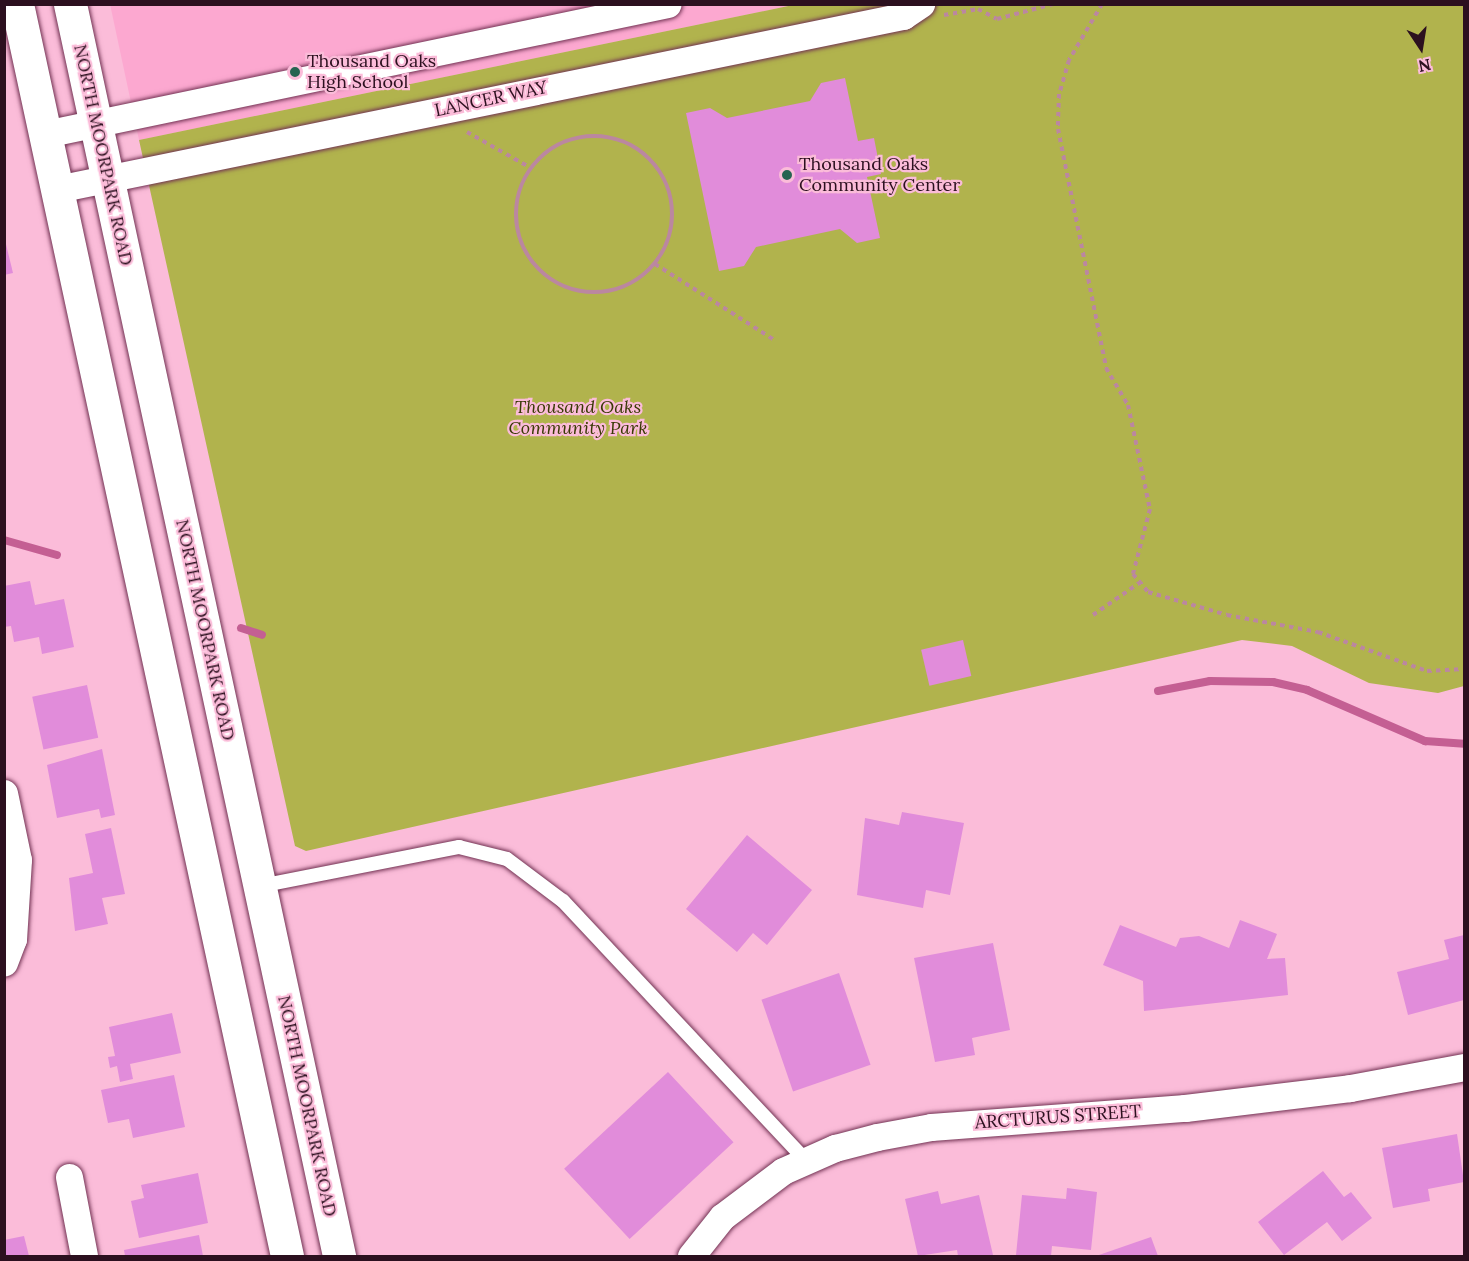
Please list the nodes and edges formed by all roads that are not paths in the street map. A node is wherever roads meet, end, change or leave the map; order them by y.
1 (17, 4) edge
2 (70, 4) edge
3 (668, 4) edge
4 (927, 11) edge
5 (95, 124) junction
6 (45, 134) junction
7 (108, 178) junction
8 (57, 189) junction
9 (4, 793) edge
10 (260, 886) junction
11 (5, 962) edge
12 (1464, 1067) edge
13 (806, 1161) junction
14 (69, 1178) dead end
15 (84, 1257) edge
16 (287, 1257) edge
17 (339, 1257) edge
18 (691, 1257) edge

1 - 6 main road
2 - 5 main road, NORTH MOORPARK ROAD
3 - 5 street
4 - 7 street, LANCER WAY
5 - 6 street
5 - 7 main road, NORTH MOORPARK ROAD
6 - 8 main road
7 - 8 street, LANCER WAY
7 - 10 main road, NORTH MOORPARK ROAD
8 - 16 main road
9 - 11 street
10 - 13 lane
10 - 17 main road, NORTH MOORPARK ROAD
12 - 13 street, ARCTURUS STREET
13 - 18 street, ARCTURUS STREET
14 - 15 street

